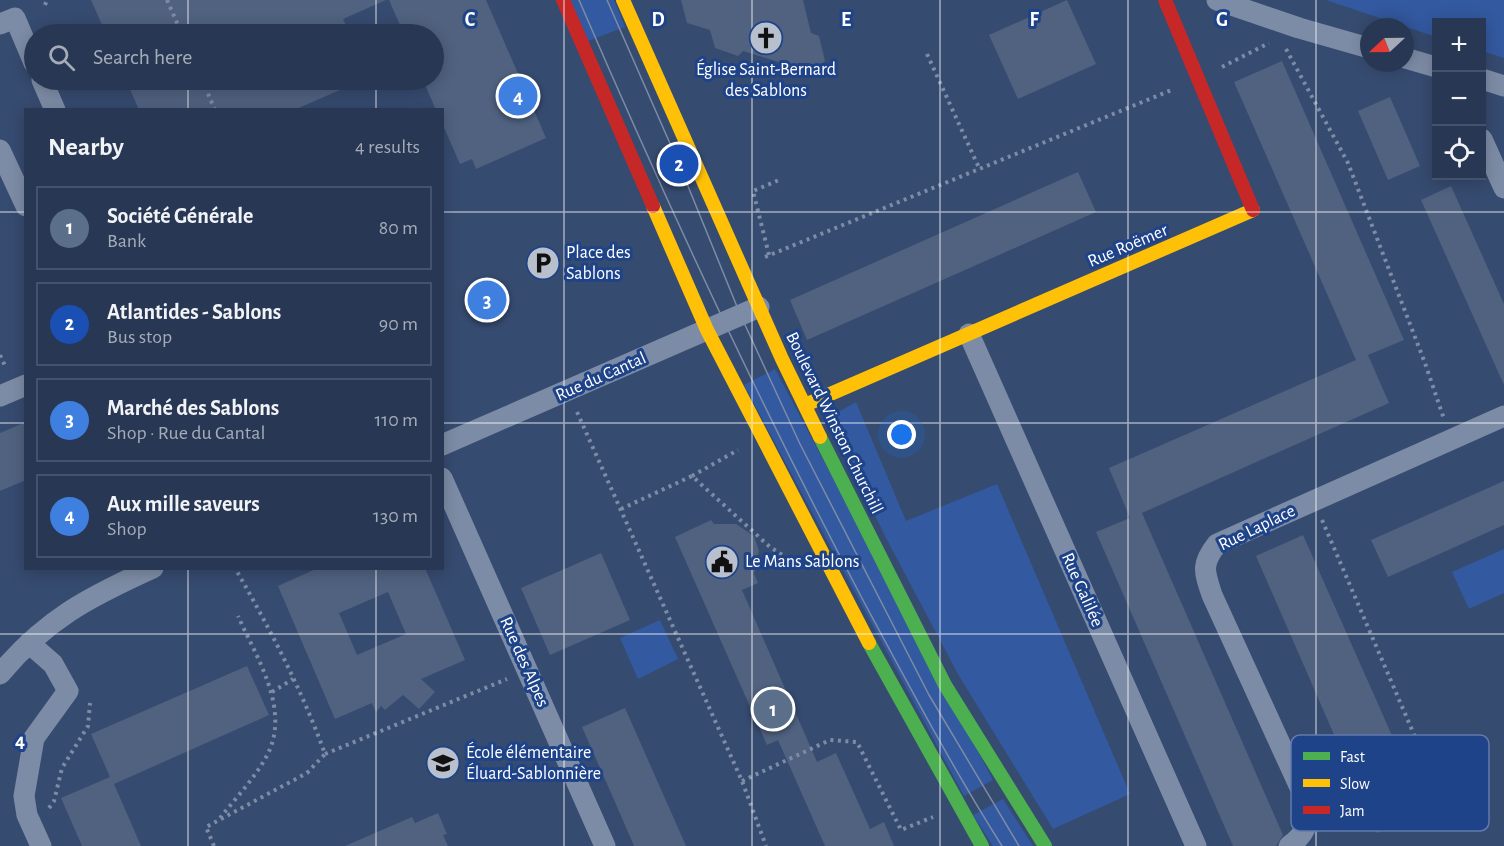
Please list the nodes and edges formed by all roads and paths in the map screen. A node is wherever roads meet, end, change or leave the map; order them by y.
1 (47, 0) edge
2 (167, 0) edge
3 (563, 0) edge
4 (623, 0) edge
5 (1165, 0) edge
6 (1217, 0) edge
7 (45, 5) dead end
8 (0, 24) edge
9 (178, 24) edge
10 (1290, 33) junction
11 (24, 39) edge
12 (1360, 46) edge
13 (927, 54) dead end
14 (1414, 61) edge
15 (1432, 66) edge
16 (1197, 79) junction
17 (1486, 81) edge
18 (1504, 86) edge
19 (46, 90) edge
20 (206, 90) edge
21 (54, 108) edge
22 (214, 108) edge
23 (1486, 148) edge
24 (0, 150) edge
25 (980, 170) junction
26 (779, 180) dead end
27 (1504, 188) edge
28 (24, 202) edge
29 (769, 255) junction
30 (741, 266) junction
31 (759, 308) junction
32 (707, 330) junction
33 (969, 334) junction
34 (24, 386) edge
35 (569, 392) junction
36 (0, 396) edge
37 (805, 405) junction
38 (1504, 416) edge
39 (760, 437) junction
40 (1451, 440) junction
41 (444, 444) edge
42 (692, 476) junction
43 (444, 482) edge
44 (1313, 501) junction
45 (621, 509) junction
46 (797, 564) dead end
47 (149, 570) edge
48 (237, 570) edge
49 (238, 616) dead end
50 (29, 643) junction
51 (528, 671) junction
52 (0, 674) edge
53 (293, 679) junction
54 (91, 692) dead end
55 (272, 692) junction
56 (1414, 735) edge
57 (325, 754) junction
58 (1291, 768) edge
59 (742, 782) junction
60 (961, 812) junction
61 (27, 814) junction
62 (218, 821) junction
63 (1305, 831) edge
64 (41, 846) edge
65 (214, 846) edge
66 (605, 846) edge
67 (766, 846) edge
68 (982, 846) edge
69 (1045, 846) edge
70 (1196, 846) edge
71 (1289, 846) edge

1 - 7 path
2 - 9 path
3 - 32 street
4 - 30 street, Boulevard Winston Churchill
5 - 16 street, Rue Roëmer
6 - 10 street
8 - 11 street
10 - 12 street
10 - 16 path
10 - 40 path
13 - 25 path
14 - 15 street
16 - 25 path
16 - 33 street, Rue Roëmer
17 - 18 street
19 - 21 street
20 - 22 path
23 - 27 street
24 - 28 street
25 - 29 path
26 - 29 path
29 - 30 path
30 - 31 street, Boulevard Winston Churchill
31 - 32 street, Rue du Cantal
31 - 37 street, Boulevard Winston Churchill
32 - 35 street, Rue du Cantal
32 - 39 street
33 - 37 street, Rue Roëmer
33 - 70 street, Rue Galilée
34 - 36 street
35 - 41 street, Rue du Cantal
35 - 45 path
37 - 69 street, Boulevard Winston Churchill
38 - 40 street, Rue Laplace
39 - 42 path
39 - 60 street
40 - 44 street, Rue Laplace
42 - 45 path
42 - 46 path
43 - 51 street, Rue des Alpes
44 - 56 path
44 - 58 street, Rue Laplace
45 - 59 path
47 - 50 street
48 - 53 path
49 - 55 path
50 - 52 street
50 - 61 street
51 - 57 path
51 - 66 street, Rue des Alpes
53 - 55 path
53 - 57 path
54 - 61 path
55 - 62 path
57 - 62 path
59 - 60 path
59 - 67 path
60 - 68 street
61 - 64 street
62 - 65 path
63 - 71 street, Rue Laplace

